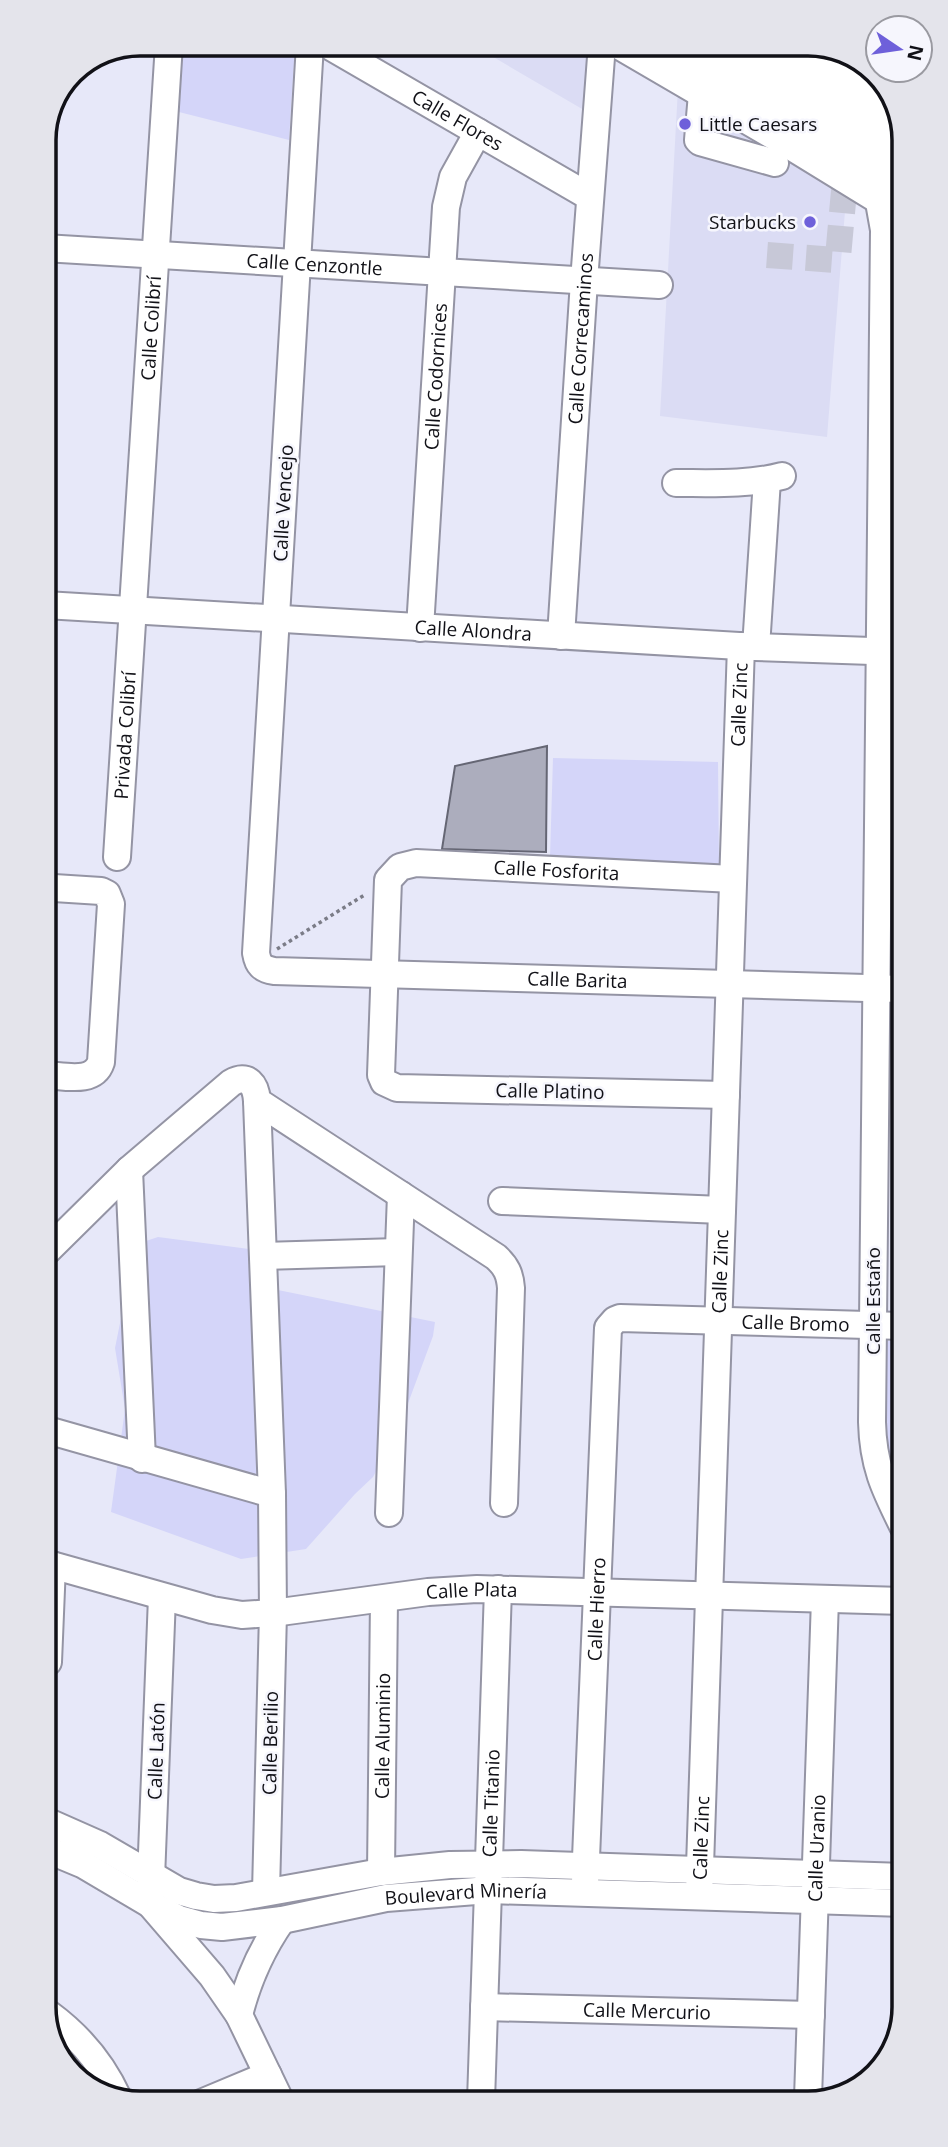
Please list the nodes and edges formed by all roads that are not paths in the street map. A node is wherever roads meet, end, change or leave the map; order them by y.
1 (168, 56) edge
2 (309, 56) edge
3 (347, 56) edge
4 (601, 56) edge
5 (637, 56) edge
6 (681, 56) edge
7 (783, 58) edge
8 (702, 94) junction
9 (891, 128) edge
10 (891, 131) edge
11 (478, 132) junction
12 (776, 136) junction
13 (590, 197) junction
14 (890, 200) edge
15 (56, 249) edge
16 (155, 256) junction
17 (297, 264) junction
18 (442, 273) junction
19 (584, 281) junction
20 (659, 285) dead end
21 (892, 411) edge
22 (676, 483) dead end
23 (56, 606) edge
24 (132, 611) junction
25 (276, 619) junction
26 (420, 628) junction
27 (561, 636) junction
28 (748, 647) junction
29 (890, 651) edge
30 (117, 857) dead end
31 (733, 879) junction
32 (56, 888) edge
33 (257, 961) joint
34 (383, 975) junction
35 (729, 985) junction
36 (889, 989) edge
37 (56, 1075) edge
38 (726, 1095) junction
39 (257, 1101) junction
40 (129, 1170) junction
41 (401, 1195) junction
42 (502, 1201) dead end
43 (722, 1210) junction
44 (56, 1242) edge
45 (398, 1252) junction
46 (263, 1256) junction
47 (718, 1322) junction
48 (872, 1326) junction
49 (892, 1326) edge
50 (608, 1328) joint
51 (56, 1433) edge
52 (142, 1458) junction
53 (272, 1494) junction
54 (504, 1503) dead end
55 (892, 1503) edge
56 (389, 1513) dead end
57 (56, 1566) edge
58 (498, 1589) junction
59 (597, 1592) junction
60 (709, 1595) junction
61 (162, 1597) junction
62 (384, 1599) junction
63 (825, 1599) junction
64 (892, 1601) edge
65 (273, 1603) junction
66 (56, 1826) edge
67 (56, 1853) edge
68 (490, 1864) junction
69 (586, 1866) junction
70 (381, 1872) junction
71 (151, 1876) junction
72 (892, 1878) edge
73 (326, 1882) junction
74 (700, 1883) junction
75 (815, 1887) junction
76 (489, 1890) junction
77 (266, 1892) junction
78 (585, 1892) junction
79 (892, 1901) edge
80 (150, 1904) junction
81 (331, 1909) junction
82 (282, 1920) junction
83 (484, 2007) junction
84 (239, 2015) junction
85 (811, 2015) junction
86 (58, 2020) edge
87 (268, 2074) junction
88 (112, 2086) edge
89 (227, 2091) edge
90 (276, 2091) edge
91 (481, 2091) edge
92 (808, 2091) edge

1 - 16 street, Calle Colibrí
2 - 17 street, Calle Vencejo
3 - 11 street, Calle Flores
4 - 13 street, Calle Correcaminos
5 - 8 street
6 - 12 main road
7 - 9 main road
8 - 12 street
8 - 12 street
10 - 14 street, Calle Estaño
11 - 13 street, Calle Flores
11 - 18 street, Calle Codornices
12 - 14 main road
13 - 19 street, Calle Correcaminos
14 - 21 street, Calle Estaño
15 - 16 street, Calle Cenzontle
16 - 17 street, Calle Cenzontle
16 - 24 street, Calle Colibrí
17 - 18 street, Calle Cenzontle
17 - 25 street, Calle Vencejo
18 - 19 street, Calle Cenzontle
18 - 26 street, Calle Codornices
19 - 20 street, Calle Cenzontle
19 - 27 street, Calle Correcaminos
21 - 29 street, Calle Estaño
22 - 28 street, Calle Zinc
23 - 24 street, Calle Alondra
24 - 25 street, Calle Alondra
24 - 30 street, Privada Colibrí
25 - 26 street, Calle Alondra
25 - 33 street, Calle Vencejo
26 - 27 street, Calle Alondra
27 - 28 street, Calle Alondra
28 - 29 street, Calle Alondra
28 - 31 street, Calle Zinc
29 - 36 street, Calle Estaño
31 - 34 street, Calle Fosforita
31 - 35 street, Calle Zinc
32 - 37 street
33 - 34 street, Calle Barita
34 - 35 street, Calle Barita
34 - 38 street, Calle Platino
35 - 36 street, Calle Barita
35 - 38 street, Calle Zinc
36 - 48 street, Calle Estaño
38 - 43 street, Calle Zinc
39 - 40 street
39 - 41 street
39 - 46 street, Calle Berilio
40 - 44 street
40 - 52 street
41 - 45 street
41 - 54 street
42 - 43 street
43 - 47 street, Calle Zinc
45 - 46 street
45 - 56 street
46 - 53 street, Calle Berilio
47 - 48 street, Calle Bromo
47 - 50 street, Calle Bromo
47 - 60 street, Calle Zinc
48 - 49 street, Calle Bromo
48 - 55 street, Calle Estaño
50 - 59 street, Calle Hierro
51 - 52 street
52 - 53 street
53 - 65 street, Calle Berilio
57 - 61 street, Calle Plata
58 - 59 street, Calle Plata
58 - 62 street, Calle Plata
58 - 68 street, Calle Titanio
59 - 60 street, Calle Plata
59 - 69 street, Calle Hierro
60 - 63 street, Calle Plata
60 - 74 street, Calle Zinc
61 - 65 street, Calle Plata
61 - 71 street, Calle Latón
62 - 65 street, Calle Plata
62 - 70 street, Calle Aluminio
63 - 64 street, Calle Plata
63 - 75 street, Calle Uranio
65 - 77 street, Calle Berilio
66 - 71 street, Boulevard Minería
67 - 80 street, Boulevard Minería
68 - 69 street, Boulevard Minería
68 - 70 street, Boulevard Minería
68 - 76 street, Calle Titanio
69 - 74 street, Boulevard Minería
69 - 78 street, Calle Hierro
70 - 73 street, Boulevard Minería
71 - 77 street, Boulevard Minería
71 - 80 street, Calle Latón
72 - 75 street, Boulevard Minería
73 - 77 street, Boulevard Minería
73 - 81 street
74 - 75 street, Boulevard Minería
74 - 78 street, Boulevard Minería
75 - 79 street, Boulevard Minería
75 - 85 street, Calle Uranio
76 - 78 street, Boulevard Minería
76 - 81 street, Boulevard Minería
76 - 83 street, Calle Titanio
80 - 82 street, Boulevard Minería
80 - 84 street
81 - 82 street, Boulevard Minería
82 - 84 street
83 - 85 street, Calle Mercurio
83 - 91 street, Calle Titanio
84 - 87 street
85 - 92 street, Calle Uranio
86 - 88 street
87 - 89 street
87 - 90 street

